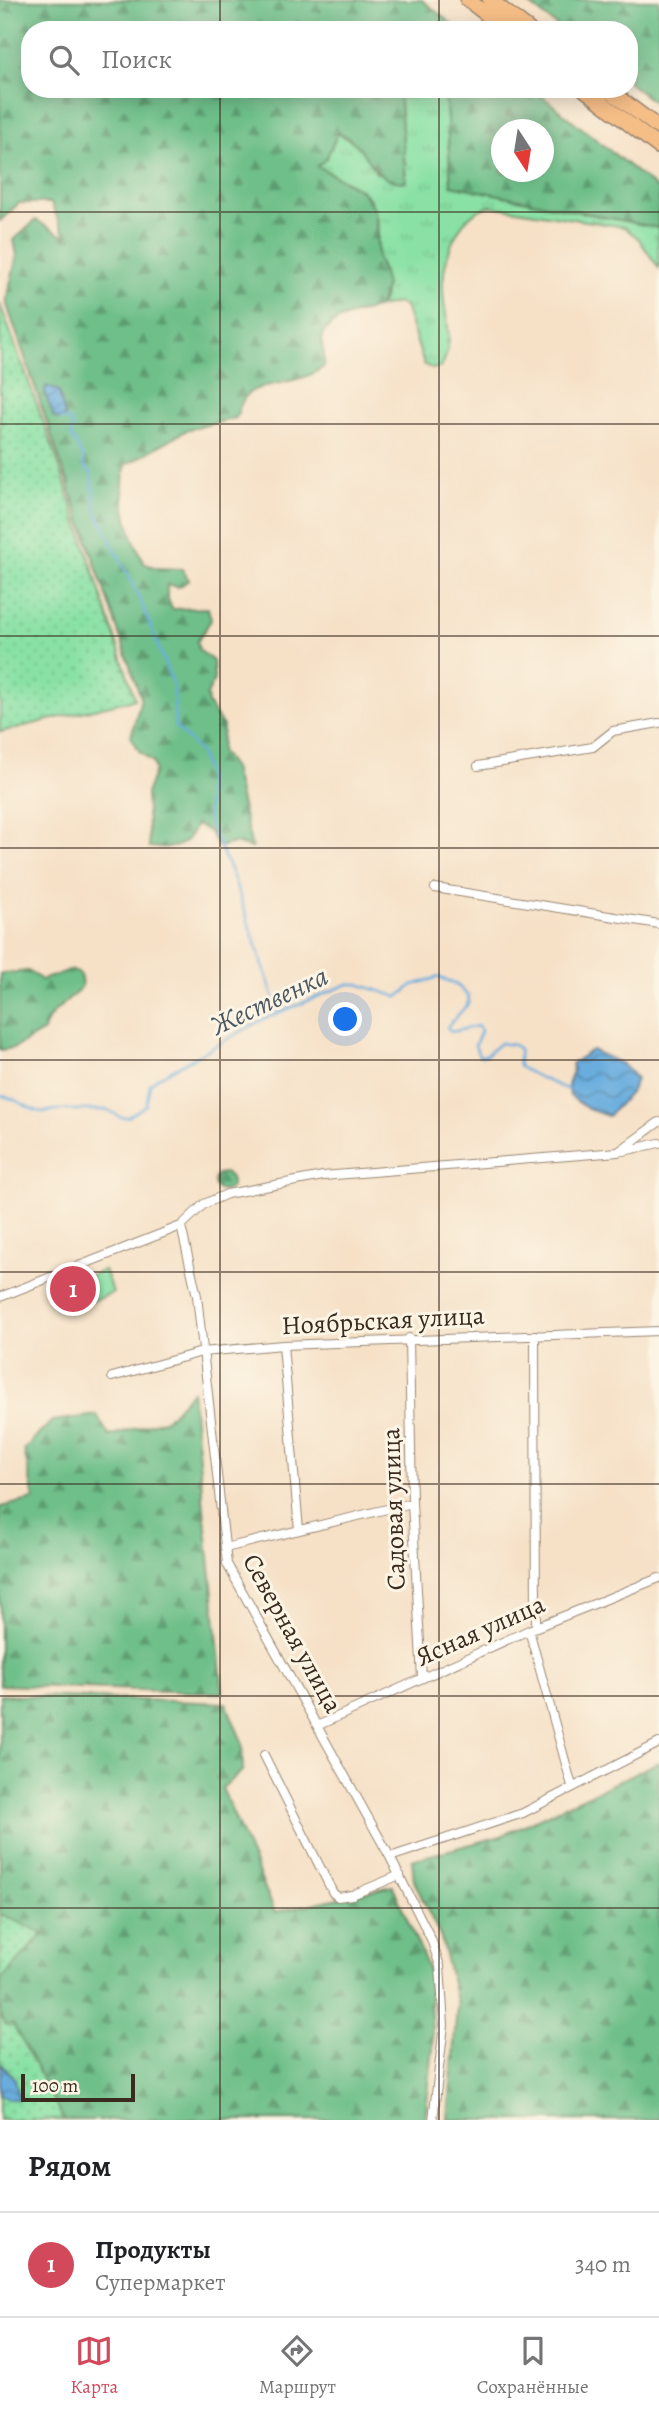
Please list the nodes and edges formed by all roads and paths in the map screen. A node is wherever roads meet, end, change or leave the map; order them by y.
1 (468, 0) edge
2 (490, 0) edge
3 (495, 21) edge
4 (517, 21) edge
5 (596, 98) edge
6 (619, 98) edge
7 (659, 128) edge
8 (659, 147) edge
9 (659, 723) edge
10 (478, 766) dead end
11 (435, 888) dead end
12 (659, 925) edge
13 (659, 1122) edge
14 (659, 1143) edge
15 (618, 1152) junction
16 (181, 1226) junction
17 (0, 1297) edge
18 (659, 1331) edge
19 (535, 1335) junction
20 (409, 1338) junction
21 (283, 1345) junction
22 (202, 1352) junction
23 (112, 1377) dead end
24 (412, 1503) junction
25 (299, 1530) junction
26 (225, 1548) junction
27 (659, 1578) edge
28 (533, 1629) junction
29 (422, 1678) junction
30 (319, 1725) junction
31 (659, 1743) edge
32 (264, 1755) dead end
33 (572, 1786) junction
34 (390, 1857) junction
35 (400, 1875) junction
36 (433, 2120) edge

1 - 3 main road
2 - 4 main road
5 - 8 main road
6 - 7 main road
9 - 10 street
11 - 12 street
13 - 15 street
14 - 15 street
15 - 16 street
16 - 17 street
16 - 22 street, Северная улица
18 - 19 street, Ноябрьская улица
19 - 20 street, Ноябрьская улица
19 - 28 street
20 - 21 street, Ноябрьская улица
20 - 24 street, Садовая улица
21 - 22 street, Ноябрьская улица
21 - 25 street
22 - 23 street, Ноябрьская улица
22 - 26 street, Северная улица
24 - 25 street
24 - 29 street, Садовая улица
25 - 26 street
26 - 30 street, Северная улица
27 - 28 street, Ясная улица
28 - 29 street, Ясная улица
28 - 33 street
29 - 30 street, Ясная улица
30 - 34 street, Северная улица
31 - 33 street
32 - 35 street
33 - 34 street
34 - 35 street, Северная улица
35 - 36 street

